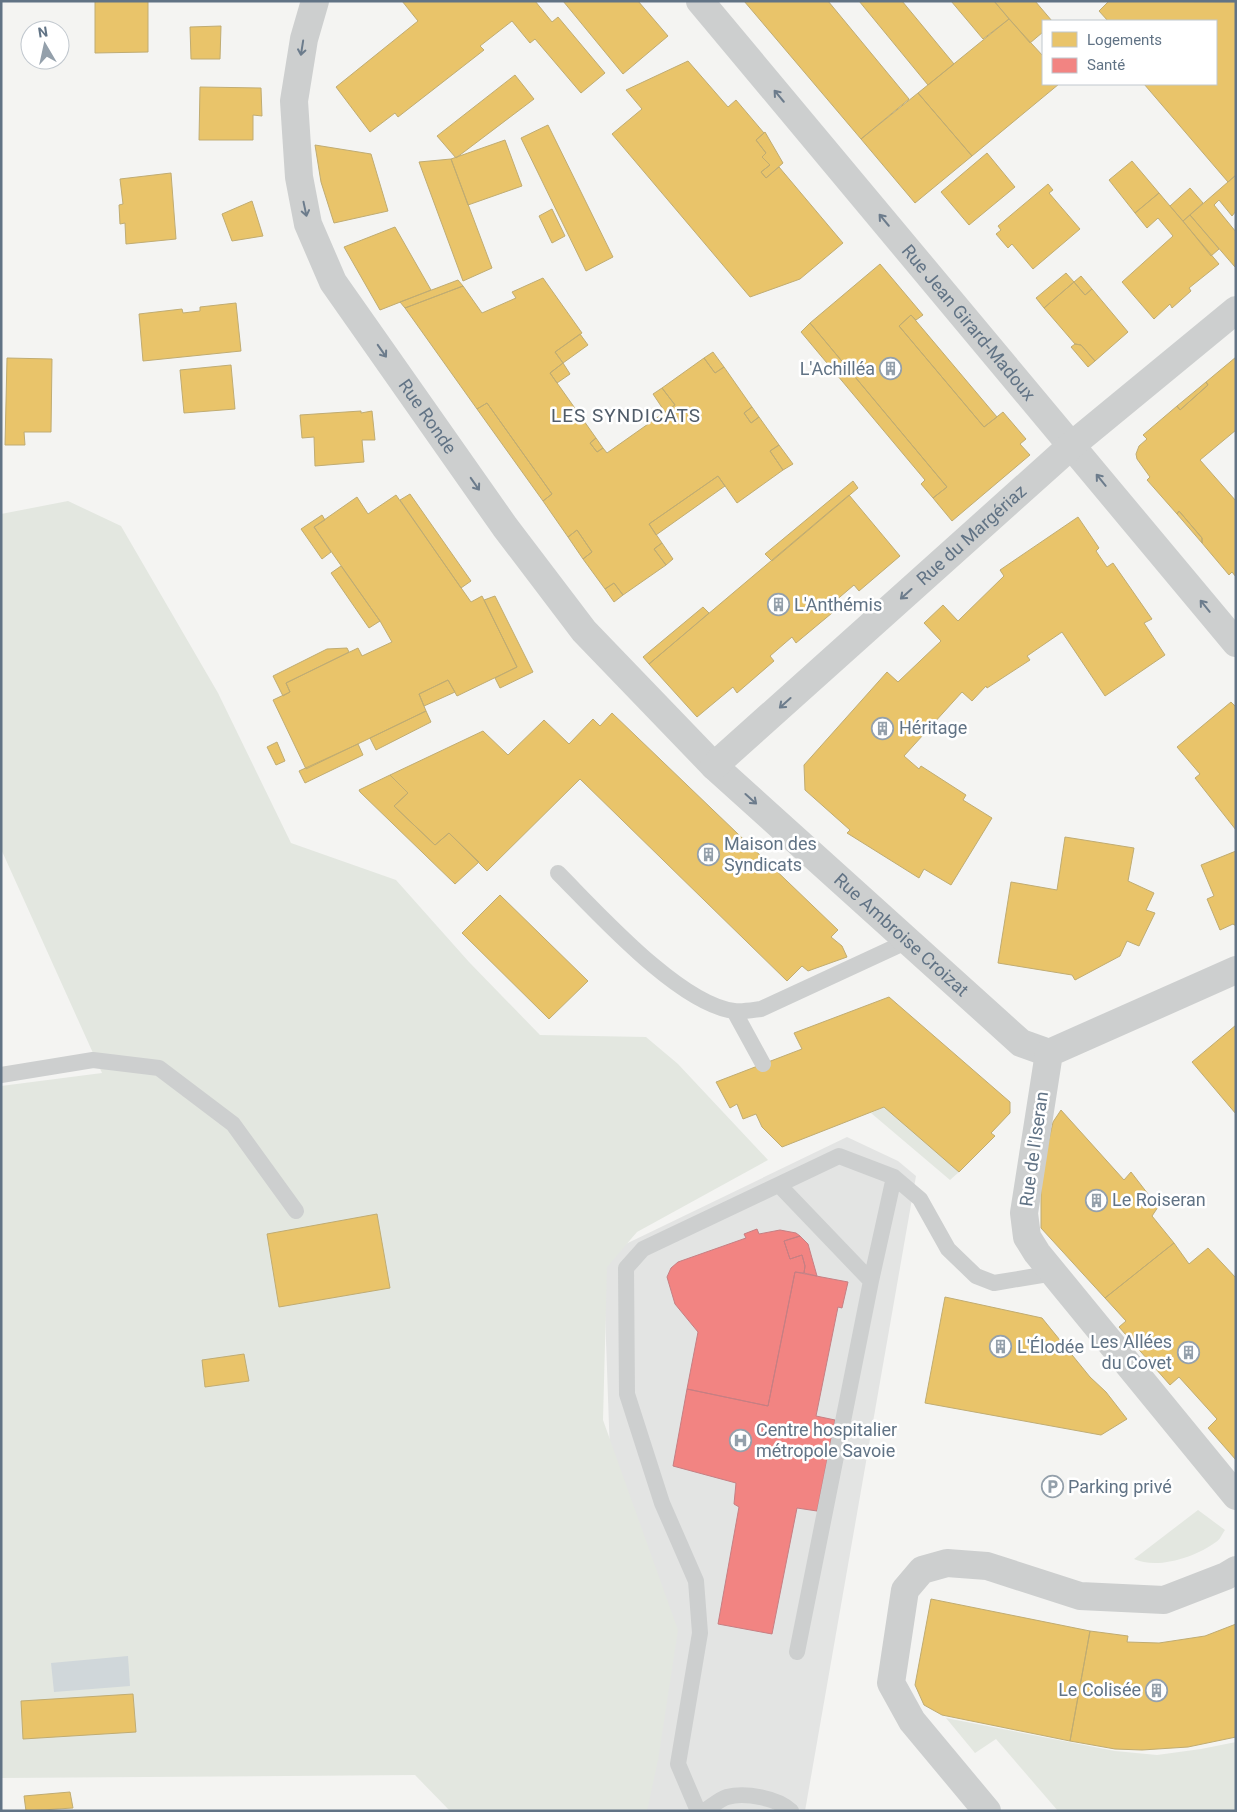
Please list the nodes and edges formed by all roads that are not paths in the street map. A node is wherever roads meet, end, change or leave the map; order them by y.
1 (314, 1) edge
2 (700, 1) edge
3 (1236, 310) edge
4 (1072, 445) junction
5 (1236, 643) edge
6 (714, 766) junction
7 (558, 873) dead end
8 (908, 941) junction
9 (1236, 970) edge
10 (734, 1011) junction
11 (1048, 1053) junction
12 (763, 1064) dead end
13 (1, 1075) edge
14 (894, 1177) junction
15 (779, 1185) junction
16 (296, 1211) dead end
17 (1054, 1273) junction
18 (871, 1281) junction
19 (1236, 1496) edge
20 (1236, 1570) edge
21 (797, 1652) dead end
22 (698, 1811) edge
23 (704, 1811) edge
24 (791, 1811) edge
25 (987, 1811) edge

1 -> 6 street, Rue Ronde
4 -> 2 street, Rue Jean Girard-Madoux
3 - 4 street, Rue du Margériaz
5 -> 4 street, Rue Jean Girard-Madoux
4 -> 6 street, Rue du Margériaz
6 -> 8 street, Rue Ambroise Croizat
7 - 10 lane
8 - 10 lane
8 - 11 street, Rue Ambroise Croizat
9 - 11 street
10 - 12 lane
11 - 17 street, Rue de l'Iseran
13 - 16 lane
14 - 15 lane
14 - 17 lane
14 - 18 lane
15 - 18 lane
15 - 22 lane
17 - 19 street, Rue de l'Iseran
18 - 21 lane
20 - 25 street
23 - 24 lane

